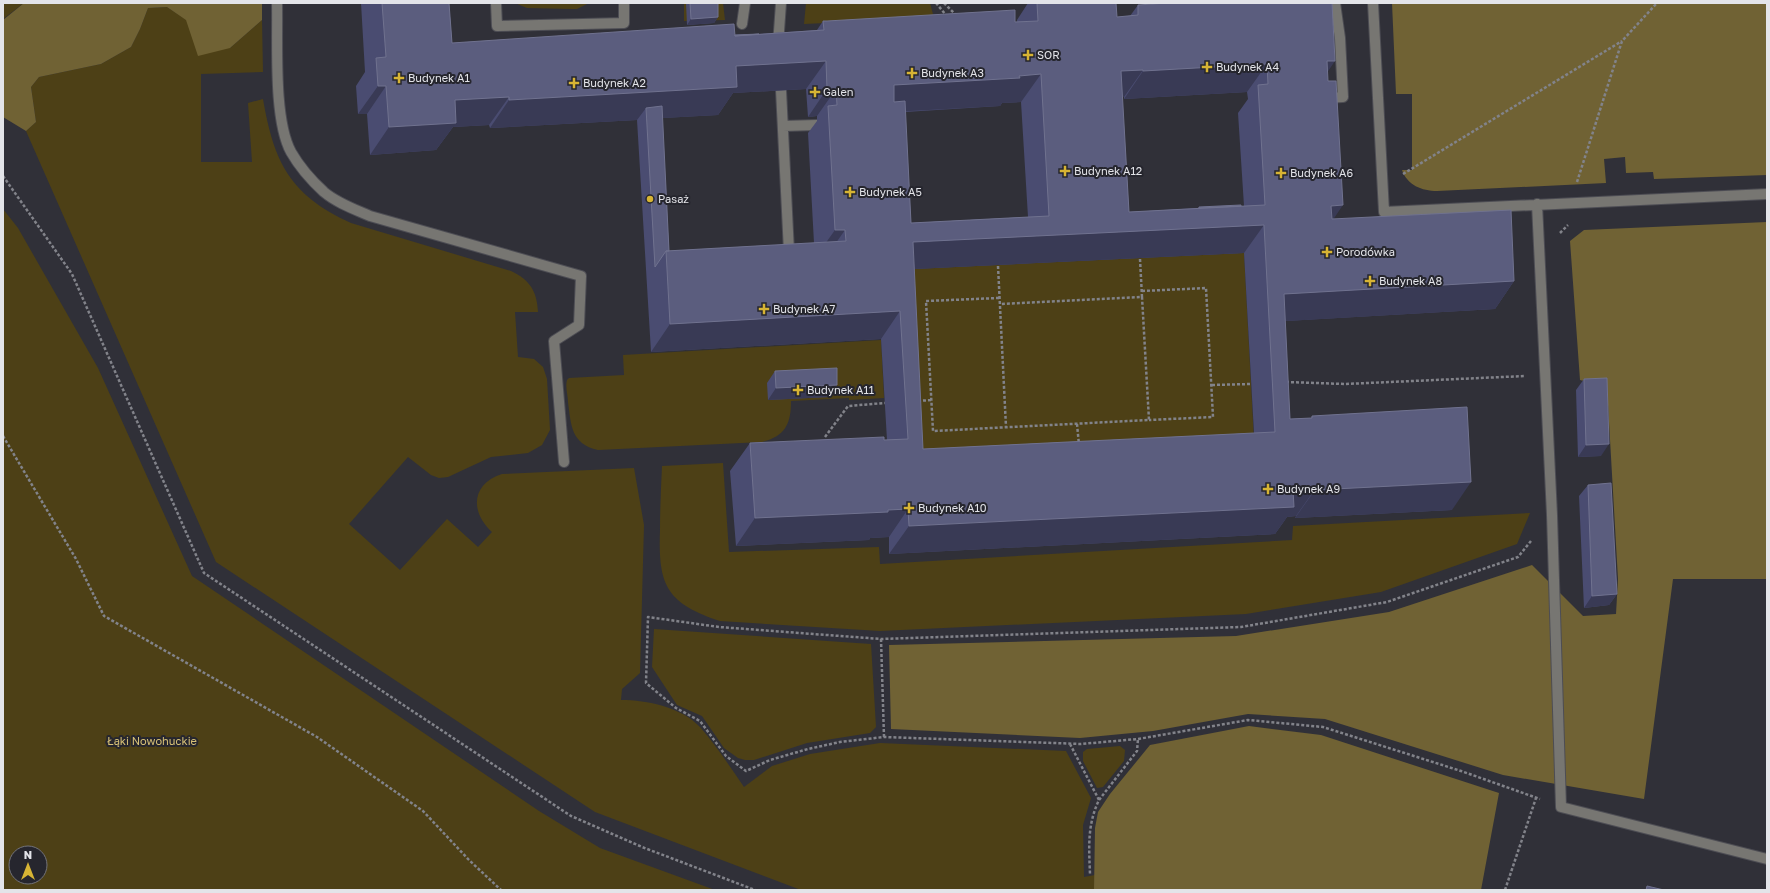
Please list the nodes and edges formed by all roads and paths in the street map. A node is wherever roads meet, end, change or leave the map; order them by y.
1 (277, 3) edge
2 (496, 3) edge
3 (624, 3) edge
4 (745, 3) edge
5 (781, 3) edge
6 (936, 3) edge
7 (944, 3) edge
8 (1335, 3) edge
9 (1373, 3) edge
10 (1657, 3) edge
11 (950, 19) edge
12 (963, 21) edge
13 (742, 24) dead end
14 (1622, 41) junction
15 (779, 53) edge
16 (780, 90) edge
17 (1315, 98) edge
18 (817, 125) dead end
19 (783, 126) junction
20 (3, 176) edge
21 (1400, 176) dead end
22 (1575, 188) dead end
23 (1767, 194) edge
24 (1537, 204) junction
25 (789, 252) edge
26 (1140, 258) edge
27 (998, 266) edge
28 (1142, 292) junction
29 (1142, 297) junction
30 (999, 298) junction
31 (1000, 304) junction
32 (1545, 375) junction
33 (1283, 382) edge
34 (1251, 384) dead end
35 (1212, 385) junction
36 (931, 400) junction
37 (916, 401) edge
38 (885, 403) dead end
39 (1149, 420) junction
40 (1077, 424) junction
41 (1006, 427) junction
42 (3, 436) edge
43 (825, 437) dead end
44 (1079, 446) edge
45 (564, 462) dead end
46 (1552, 515) junction
47 (881, 639) junction
48 (884, 737) junction
49 (1138, 739) junction
50 (1070, 744) junction
51 (1536, 798) junction
52 (1099, 800) junction
53 (1561, 807) junction
54 (1767, 859) edge
55 (1090, 874) dead end
56 (501, 890) edge
57 (755, 890) edge
58 (1505, 890) edge

1 - 45 lane
2 - 3 lane
4 - 13 lane
5 - 15 lane
6 - 11 path
7 - 12 path
8 - 17 lane
9 - 24 lane
10 - 14 path
14 - 21 path
14 - 22 path
16 - 19 lane
18 - 19 lane
19 - 25 lane
20 - 57 path
23 - 24 lane
24 - 32 lane
26 - 28 path
27 - 30 path
28 - 29 path
28 - 35 path
29 - 31 path
29 - 39 path
30 - 31 path
30 - 36 path
31 - 41 path
32 - 33 path
32 - 46 lane
34 - 35 path
35 - 39 path
36 - 37 path
36 - 41 path
38 - 43 path
39 - 40 path
40 - 41 path
40 - 44 path
42 - 56 path
46 - 47 path
46 - 53 lane
47 - 48 path
47 - 48 path
48 - 50 path
49 - 50 path
49 - 51 path
49 - 52 path
50 - 52 path
51 - 53 path
51 - 58 path
52 - 55 path
53 - 54 lane

